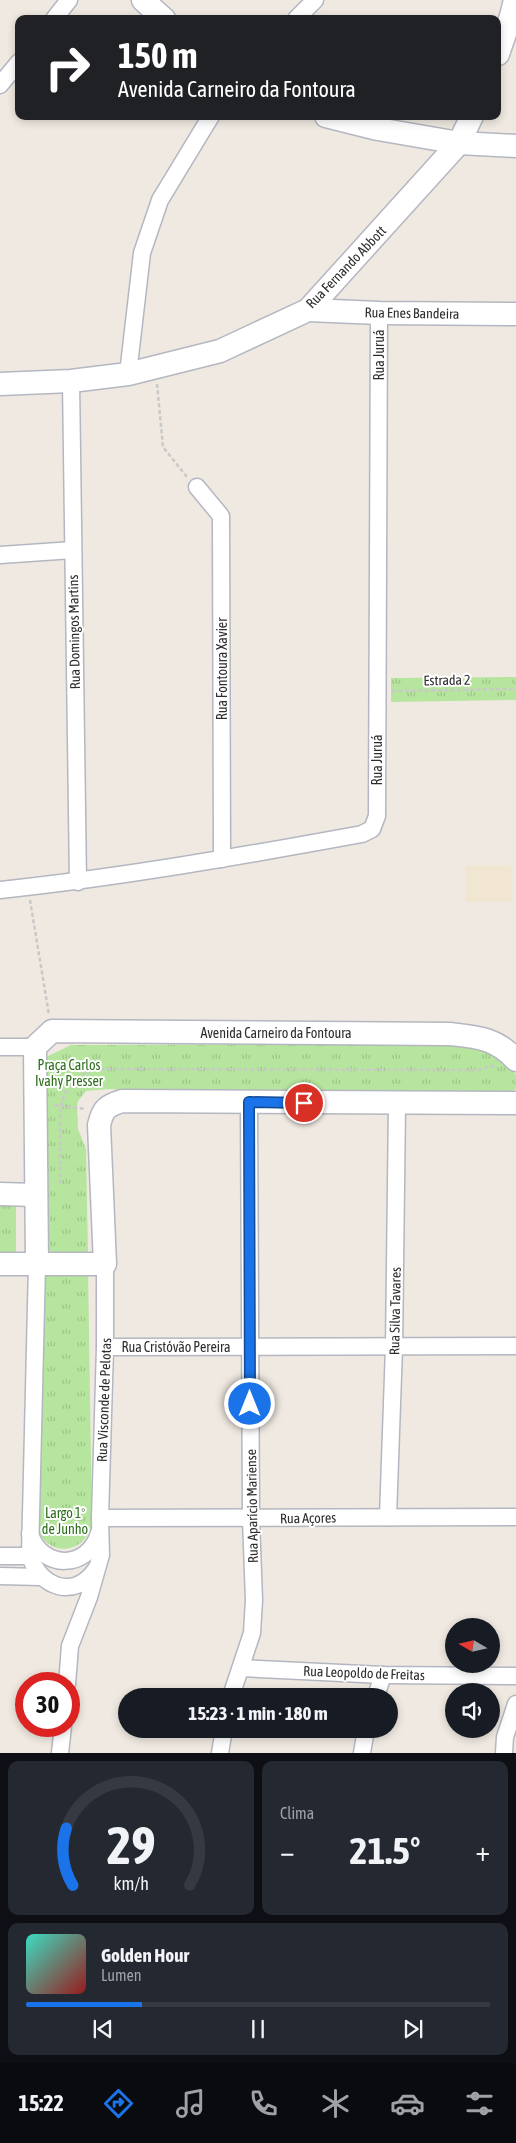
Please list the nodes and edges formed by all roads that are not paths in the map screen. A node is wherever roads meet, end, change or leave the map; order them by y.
1 (69, 0) edge
2 (143, 0) edge
3 (315, 0) edge
4 (515, 0) edge
5 (57, 15) edge
6 (160, 15) edge
7 (300, 15) edge
8 (501, 45) edge
9 (15, 67) edge
10 (0, 85) edge
11 (209, 120) edge
12 (342, 120) edge
13 (470, 120) edge
14 (471, 120) edge
15 (459, 143) junction
16 (483, 144) junction
17 (516, 146) edge
18 (308, 310) junction
19 (379, 313) junction
20 (516, 314) edge
21 (128, 374) junction
22 (71, 381) junction
23 (0, 384) edge
24 (196, 487) road end
25 (73, 550) junction
26 (0, 555) edge
27 (222, 859) junction
28 (78, 882) junction
29 (0, 890) edge
30 (34, 1047) junction
31 (0, 1048) edge
32 (508, 1052) edge
33 (249, 1102) junction
34 (397, 1104) junction
35 (516, 1104) edge
36 (0, 1194) edge
37 (36, 1194) junction
38 (0, 1264) edge
39 (37, 1264) junction
40 (105, 1264) junction
41 (516, 1346) edge
42 (106, 1347) junction
43 (250, 1347) junction
44 (394, 1347) junction
45 (388, 1517) junction
46 (516, 1517) edge
47 (251, 1519) junction
48 (100, 1524) junction
49 (29, 1532) junction
50 (0, 1556) edge
51 (30, 1556) junction
52 (98, 1566) junction
53 (0, 1576) edge
54 (41, 1577) junction
55 (241, 1668) junction
56 (68, 1672) edge
57 (383, 1675) junction
58 (516, 1676) edge
59 (234, 1688) edge
60 (379, 1688) edge
61 (516, 1704) edge
62 (62, 1737) edge
63 (222, 1738) edge
64 (364, 1738) edge
65 (60, 1753) edge
66 (220, 1753) edge
67 (362, 1753) edge
68 (504, 1753) edge

1 - 5 street
2 - 6 main road
3 - 7 street
4 - 8 main road
9 - 10 street
11 - 21 street
12 - 15 main road
13 - 15 main road, Rua Fernando Abbott
14 - 16 main road
15 - 16 main road
15 - 18 main road, Rua Fernando Abbott
16 - 17 main road
18 - 19 main road, Rua Enes Bandeira
18 - 21 main road, Rua Fernando Abbott
19 - 20 main road, Rua Enes Bandeira
19 - 27 street, Rua Juruá
21 - 22 main road, Rua Fernando Abbott
22 - 23 main road, Rua Fernando Abbott
22 - 25 street, Rua Domingos Martins
24 - 27 street, Rua Fontoura Xavier
25 - 26 street
25 - 28 street, Rua Domingos Martins
27 - 28 street, Rua Juruá
28 - 29 street, Rua Juruá
30 - 31 street
30 - 32 main road, Avenida Carneiro da Fontoura
30 - 37 main road
33 - 34 main road
33 - 40 main road, Rua Visconde de Pelotas
33 - 43 street, Rua Aparício Mariense
34 - 35 main road
34 - 44 street, Rua Silva Tavares
36 - 37 main road
37 - 39 main road
38 - 39 main road
39 - 40 main road
39 - 49 street
40 - 42 street, Rua Visconde de Pelotas
41 - 44 street, Rua Cristóvão Pereira
42 - 43 street, Rua Cristóvão Pereira
42 - 48 street, Rua Visconde de Pelotas
43 - 44 street, Rua Cristóvão Pereira
43 - 47 street, Rua Aparício Mariense
44 - 45 street, Rua Silva Tavares
45 - 46 street, Rua Açores
45 - 47 street, Rua Açores
47 - 48 street, Rua Açores
47 - 55 street, Rua Aparício Mariense
48 - 49 street
48 - 52 street, Rua Visconde de Pelotas
49 - 51 street
50 - 51 street
51 - 54 street
52 - 54 street
52 - 56 street, Rua Visconde de Pelotas
53 - 54 street
55 - 57 street, Rua Leopoldo de Freitas
55 - 59 street, Rua Aparício Mariense
57 - 58 street, Rua Leopoldo de Freitas
57 - 60 street
61 - 68 street
62 - 65 street
63 - 66 street
64 - 67 street

